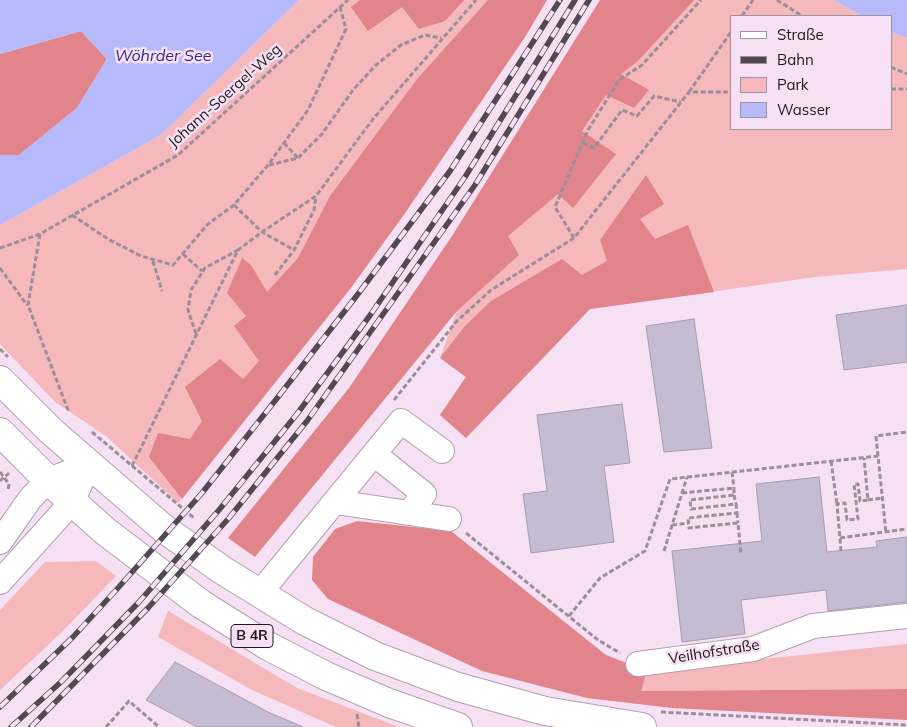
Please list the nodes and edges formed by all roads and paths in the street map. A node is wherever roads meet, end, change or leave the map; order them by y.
1 (348, 0) edge
2 (476, 0) edge
3 (701, 0) edge
4 (753, 0) edge
5 (776, 0) edge
6 (340, 7) junction
7 (743, 15) edge
8 (800, 15) edge
9 (730, 33) edge
10 (441, 38) junction
11 (892, 67) edge
12 (907, 74) edge
13 (892, 89) edge
14 (907, 89) edge
15 (689, 92) junction
16 (730, 92) edge
17 (681, 102) junction
18 (284, 142) junction
19 (583, 143) junction
20 (298, 158) junction
21 (268, 165) junction
22 (316, 196) junction
23 (234, 205) junction
24 (72, 215) junction
25 (262, 232) junction
26 (40, 234) junction
27 (574, 238) junction
28 (0, 248) edge
29 (238, 250) junction
30 (294, 250) junction
31 (183, 254) junction
32 (153, 261) junction
33 (0, 268) edge
34 (202, 271) junction
35 (275, 275) dead end
36 (162, 291) dead end
37 (28, 305) junction
38 (196, 334) junction
39 (0, 380) edge
40 (390, 406) dead end
41 (66, 416) dead end
42 (88, 429) dead end
43 (0, 432) edge
44 (907, 432) edge
45 (442, 450) dead end
46 (374, 454) junction
47 (878, 456) junction
48 (864, 458) junction
49 (832, 461) junction
50 (89, 465) junction
51 (132, 466) junction
52 (0, 472) edge
53 (732, 472) junction
54 (5, 477) junction
55 (687, 477) junction
56 (48, 480) junction
57 (0, 481) edge
58 (734, 488) junction
59 (8, 494) dead end
60 (682, 494) junction
61 (734, 495) junction
62 (883, 498) junction
63 (868, 500) junction
64 (72, 502) junction
65 (336, 502) junction
66 (736, 504) junction
67 (837, 504) junction
68 (409, 513) junction
69 (737, 513) junction
70 (195, 519) dead end
71 (449, 519) joint
72 (689, 523) junction
73 (738, 523) junction
74 (672, 525) junction
75 (907, 529) edge
76 (886, 532) junction
77 (840, 538) junction
78 (1, 540) edge
79 (664, 551) dead end
80 (841, 551) dead end
81 (741, 555) dead end
82 (17, 561) junction
83 (0, 582) edge
84 (259, 594) junction
85 (569, 616) junction
86 (907, 616) edge
87 (638, 664) joint
88 (648, 719) edge
89 (907, 725) edge
90 (106, 727) edge
91 (159, 727) edge
92 (458, 727) edge

1 - 6 path, Johann-Soergel-Weg
2 - 10 path
3 - 19 path
4 - 7 path
5 - 8 path
6 - 18 path
6 - 24 path, Johann-Soergel-Weg
9 - 15 path
10 - 20 path
10 - 22 path
11 - 12 path
13 - 14 path
15 - 16 path
15 - 17 path
17 - 19 path
17 - 27 path
18 - 20 path
18 - 21 path
19 - 27 path
20 - 21 path
21 - 23 path
22 - 25 path
22 - 30 path
23 - 25 path
23 - 31 path
24 - 26 path, Johann-Soergel-Weg
24 - 32 path
25 - 29 path
25 - 30 path
26 - 28 path, Johann-Soergel-Weg
26 - 37 path
27 - 40 path
29 - 34 path
29 - 38 path
30 - 35 path
31 - 32 path
31 - 34 path
32 - 36 path
33 - 37 path
34 - 38 path
37 - 41 path
38 - 51 path
39 - 50 main road, B 4R
42 - 51 path
43 - 56 main road, B 4R
44 - 47 path
45 - 46 street
46 - 65 street
46 - 68 street
47 - 48 path
47 - 62 path
48 - 49 path
48 - 63 path
49 - 53 path
49 - 67 path
50 - 56 street
50 - 64 street
50 - 84 main road, B 4R
51 - 70 path
52 - 54 path
53 - 55 path
53 - 58 path
54 - 57 path
54 - 59 path
55 - 60 path
55 - 85 path
56 - 64 main road, B 4R
56 - 78 street
58 - 60 path
58 - 61 path
60 - 74 path
61 - 66 path
61 - 66 path
62 - 63 path
62 - 76 path
63 - 67 path
64 - 82 street
64 - 92 main road, B 4R
65 - 68 street
65 - 84 street
66 - 69 path
67 - 77 path
68 - 71 street
69 - 72 path
69 - 73 path
71 - 85 path
72 - 73 path
72 - 74 path
73 - 81 path
74 - 79 path
75 - 76 path
76 - 77 path
77 - 80 path
78 - 82 street
82 - 83 street
84 - 88 main road, B 4R
85 - 87 path
86 - 87 street, Veilhofstraße
88 - 89 path
90 - 91 path

